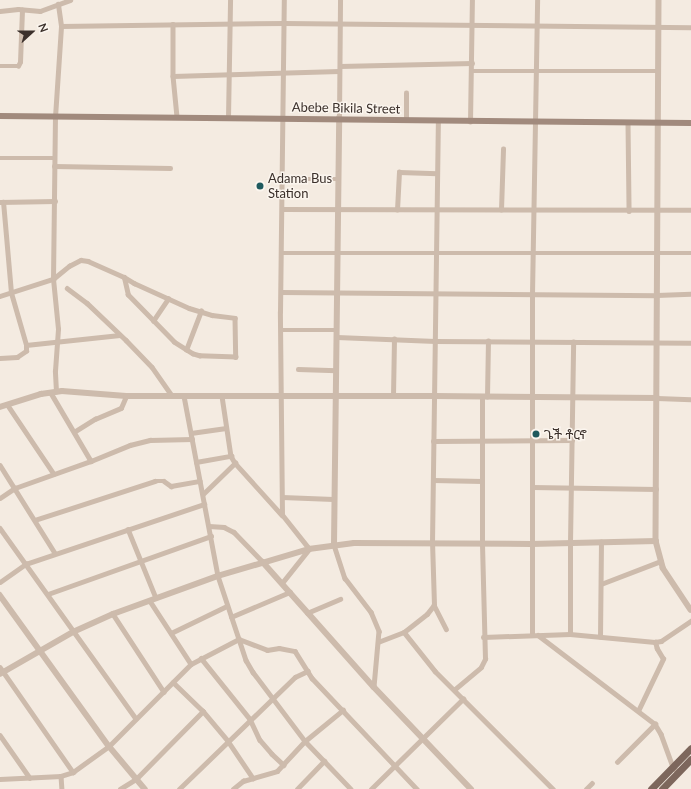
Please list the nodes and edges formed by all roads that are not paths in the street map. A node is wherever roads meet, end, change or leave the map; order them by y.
1 (70, 0) edge
2 (230, 0) edge
3 (284, 0) edge
4 (340, 0) edge
5 (472, 0) edge
6 (538, 0) edge
7 (659, 0) edge
8 (58, 4) junction
9 (22, 10) junction
10 (0, 11) edge
11 (284, 23) junction
12 (173, 24) junction
13 (230, 24) junction
14 (340, 24) junction
15 (472, 25) junction
16 (538, 25) junction
17 (61, 26) junction
18 (659, 26) junction
19 (691, 27) edge
20 (472, 63) junction
21 (0, 66) edge
22 (339, 68) junction
23 (472, 71) junction
24 (659, 71) junction
25 (283, 72) junction
26 (537, 72) junction
27 (229, 74) junction
28 (173, 76) junction
29 (406, 93) dead end
30 (0, 116) edge
31 (55, 117) junction
32 (177, 117) junction
33 (228, 118) junction
34 (282, 118) junction
35 (339, 118) junction
36 (406, 120) junction
37 (438, 121) junction
38 (536, 121) junction
39 (470, 122) junction
40 (628, 123) junction
41 (659, 123) junction
42 (691, 123) edge
43 (503, 149) dead end
44 (0, 158) edge
45 (54, 158) junction
46 (54, 166) junction
47 (170, 168) dead end
48 (437, 174) junction
49 (282, 179) junction
50 (338, 179) junction
51 (55, 201) junction
52 (2, 202) edge
53 (282, 208) junction
54 (338, 209) junction
55 (397, 210) junction
56 (436, 210) junction
57 (501, 210) junction
58 (534, 210) junction
59 (691, 210) edge
60 (629, 211) junction
61 (658, 211) junction
62 (281, 253) junction
63 (338, 253) junction
64 (436, 253) junction
65 (533, 253) junction
66 (658, 253) junction
67 (691, 253) edge
68 (124, 277) junction
69 (53, 279) junction
70 (67, 288) dead end
71 (281, 292) junction
72 (338, 292) junction
73 (11, 293) junction
74 (435, 293) junction
75 (532, 294) junction
76 (691, 294) edge
77 (657, 295) junction
78 (0, 296) edge
79 (168, 299) junction
80 (201, 311) junction
81 (153, 321) junction
82 (280, 330) junction
83 (337, 330) junction
84 (119, 335) junction
85 (337, 337) junction
86 (394, 339) junction
87 (57, 341) junction
88 (435, 341) junction
89 (488, 341) junction
90 (533, 342) junction
91 (573, 342) junction
92 (657, 343) junction
93 (691, 343) edge
94 (26, 345) junction
95 (186, 350) junction
96 (0, 358) edge
97 (298, 369) dead end
98 (336, 370) junction
99 (54, 392) junction
100 (126, 396) junction
101 (172, 396) junction
102 (184, 396) junction
103 (222, 396) junction
104 (280, 396) junction
105 (336, 396) junction
106 (393, 396) junction
107 (435, 396) junction
108 (485, 397) junction
109 (532, 398) junction
110 (573, 398) junction
111 (657, 398) junction
112 (691, 399) edge
113 (7, 404) junction
114 (0, 407) edge
115 (226, 428) junction
116 (74, 432) junction
117 (191, 433) junction
118 (192, 439) junction
119 (482, 440) junction
120 (532, 440) junction
121 (572, 440) junction
122 (433, 441) junction
123 (231, 456) junction
124 (91, 461) junction
125 (196, 462) junction
126 (235, 463) junction
127 (0, 465) edge
128 (54, 474) junction
129 (433, 480) junction
130 (200, 481) junction
131 (482, 481) junction
132 (532, 487) junction
133 (571, 487) junction
134 (15, 488) junction
135 (656, 489) junction
136 (203, 494) junction
137 (282, 497) junction
138 (0, 498) edge
139 (333, 499) junction
140 (204, 504) junction
141 (282, 515) junction
142 (34, 520) junction
143 (209, 526) junction
144 (0, 528) edge
145 (128, 529) junction
146 (210, 536) junction
147 (656, 541) junction
148 (601, 542) junction
149 (432, 543) junction
150 (482, 543) junction
151 (570, 543) junction
152 (531, 544) junction
153 (334, 545) junction
154 (309, 549) junction
155 (55, 553) junction
156 (140, 560) junction
157 (661, 561) junction
158 (264, 562) junction
159 (26, 564) junction
160 (218, 576) junction
161 (0, 582) edge
162 (282, 583) junction
163 (600, 584) junction
164 (290, 592) junction
165 (48, 594) junction
166 (0, 595) edge
167 (156, 598) junction
168 (340, 599) dead end
169 (150, 601) junction
170 (434, 605) junction
171 (227, 606) junction
172 (691, 610) edge
173 (307, 613) junction
174 (113, 614) junction
175 (232, 617) junction
176 (691, 621) edge
177 (446, 629) dead end
178 (73, 632) junction
179 (404, 632) junction
180 (171, 633) junction
181 (570, 634) junction
182 (535, 635) junction
183 (484, 636) junction
184 (600, 637) junction
185 (239, 639) junction
186 (378, 642) junction
187 (655, 642) junction
188 (40, 651) junction
189 (201, 658) junction
190 (191, 664) junction
191 (1, 671) edge
192 (308, 671) junction
193 (173, 682) junction
194 (374, 687) junction
195 (454, 690) junction
196 (164, 692) junction
197 (273, 699) junction
198 (464, 700) junction
199 (343, 710) junction
200 (203, 711) junction
201 (638, 711) junction
202 (136, 719) junction
203 (250, 719) junction
204 (655, 724) junction
205 (0, 736) edge
206 (422, 739) junction
207 (228, 741) junction
208 (305, 741) junction
209 (109, 746) junction
210 (691, 748) edge
211 (691, 759) edge
212 (324, 761) junction
213 (617, 762) dead end
214 (284, 765) junction
215 (395, 765) junction
216 (676, 770) junction
217 (74, 772) junction
218 (61, 776) junction
219 (30, 778) junction
220 (253, 778) junction
221 (136, 779) junction
222 (0, 780) edge
223 (592, 783) dead end
224 (62, 789) edge
225 (120, 789) edge
226 (145, 789) edge
227 (179, 789) edge
228 (233, 789) edge
229 (297, 789) edge
230 (351, 789) edge
231 (371, 789) edge
232 (418, 789) edge
233 (471, 789) edge
234 (553, 789) edge
235 (586, 789) edge
236 (651, 789) edge
237 (662, 789) edge

1 - 8 street
2 - 13 street
3 - 11 street
4 - 14 street
5 - 15 street
6 - 16 street
7 - 18 street
8 - 9 street
8 - 17 street
9 - 10 street
9 - 21 street
11 - 13 street
11 - 14 street
11 - 25 street
12 - 13 street
12 - 17 street
12 - 28 street
13 - 27 street
14 - 15 street
14 - 22 street
15 - 16 street
15 - 20 street
16 - 18 street
16 - 26 street
17 - 31 street
18 - 19 street
18 - 24 street
20 - 22 street
20 - 23 street
22 - 25 street
22 - 35 street
23 - 26 street
23 - 39 street
24 - 26 street
24 - 41 street
25 - 27 street
25 - 34 street
26 - 38 street
27 - 28 street
27 - 33 street
28 - 32 street
29 - 36 street
30 - 31 main road, Abebe Bikila Street
31 - 32 main road, Abebe Bikila Street
31 - 45 street
32 - 33 main road, Abebe Bikila Street
33 - 34 main road, Abebe Bikila Street
34 - 35 main road, Abebe Bikila Street
34 - 49 street
35 - 36 main road, Abebe Bikila Street
35 - 50 street
36 - 37 main road, Abebe Bikila Street
37 - 39 main road, Abebe Bikila Street
37 - 48 street
38 - 39 main road, Abebe Bikila Street
38 - 40 main road, Abebe Bikila Street
38 - 58 street
40 - 41 main road, Abebe Bikila Street
40 - 60 street
41 - 42 main road, Abebe Bikila Street
41 - 61 street
43 - 57 street
44 - 45 street
45 - 46 street
46 - 47 street
46 - 51 street
48 - 55 street
48 - 56 street
49 - 50 street
49 - 53 street
50 - 54 street
51 - 52 street
51 - 69 street
52 - 73 street
53 - 54 street
53 - 62 street
54 - 55 street
54 - 63 street
55 - 56 street
56 - 57 street
56 - 64 street
57 - 58 street
58 - 60 street
58 - 65 street
59 - 61 street
60 - 61 street
61 - 66 street
62 - 63 street
62 - 71 street
63 - 64 street
63 - 72 street
64 - 65 street
64 - 74 street
65 - 66 street
65 - 75 street
66 - 67 street
66 - 77 street
68 - 69 street
68 - 79 street
68 - 81 street
69 - 73 street
69 - 87 street
70 - 84 street
71 - 72 street
71 - 82 street
72 - 74 street
72 - 83 street
73 - 78 street
73 - 94 street
74 - 75 street
74 - 88 street
75 - 77 street
75 - 90 street
76 - 77 street
77 - 92 street
79 - 80 street
79 - 81 street
80 - 95 street
80 - 95 street
81 - 95 street
82 - 83 street
82 - 104 street
83 - 85 street
84 - 87 street
84 - 101 street
85 - 86 street
85 - 98 street
86 - 88 street
86 - 106 street
87 - 94 street
87 - 99 street
88 - 89 street
88 - 107 street
89 - 90 street
89 - 108 street
90 - 91 street
90 - 109 street
91 - 92 street
91 - 110 street
92 - 93 street
92 - 111 street
94 - 96 street
97 - 98 street
98 - 105 street
99 - 100 street
99 - 113 street
99 - 116 street
100 - 101 street
100 - 116 street
101 - 102 street
102 - 103 street
102 - 117 street
103 - 104 street
103 - 115 street
104 - 105 street
104 - 137 street
105 - 106 street
105 - 139 street
106 - 107 street
107 - 108 street
107 - 122 street
108 - 109 street
108 - 119 street
109 - 110 street
109 - 120 street
110 - 111 street
110 - 121 street
111 - 112 street
111 - 135 street
113 - 114 street
113 - 128 street
115 - 117 street
115 - 123 street
116 - 124 street
117 - 118 street
118 - 124 street
118 - 125 street
119 - 120 street
119 - 122 street
119 - 131 street
120 - 121 street
120 - 132 street
121 - 133 street
122 - 129 street
123 - 125 street
123 - 126 street
124 - 128 street
125 - 130 street
126 - 136 street
126 - 141 street
127 - 134 street
128 - 134 street
129 - 131 street
129 - 149 street
130 - 136 street
130 - 142 street
131 - 150 street
132 - 133 street
132 - 152 street
133 - 135 street
133 - 151 street
134 - 138 street
134 - 142 street
135 - 147 street
136 - 140 street
137 - 139 street
137 - 141 street
139 - 153 street
140 - 143 street
140 - 145 street
141 - 154 street
142 - 155 street
143 - 146 street
143 - 158 street
144 - 159 street
145 - 155 street
145 - 156 street
146 - 156 street
146 - 160 street
147 - 148 street
147 - 157 street
148 - 151 street
148 - 163 street
149 - 150 street
149 - 153 street
149 - 170 street
150 - 152 street
150 - 183 street
151 - 152 street
151 - 181 street
152 - 182 street
153 - 154 street
153 - 186 street
154 - 158 street
154 - 162 street
155 - 159 street
156 - 165 street
156 - 167 street
157 - 163 street
157 - 172 street
158 - 160 street
158 - 162 street
159 - 161 street
159 - 165 street
160 - 167 street
160 - 171 street
162 - 164 street
163 - 184 street
164 - 173 street
164 - 175 street
165 - 178 street
166 - 188 street
167 - 169 street
168 - 173 street
169 - 174 street
169 - 180 street
170 - 177 street
170 - 179 street
171 - 175 street
171 - 180 street
173 - 194 street
174 - 178 street
174 - 196 street
175 - 185 street
176 - 187 street
178 - 188 street
178 - 202 street
179 - 186 street
179 - 195 street
180 - 190 street
181 - 182 street
181 - 184 street
182 - 183 street
182 - 201 street
183 - 195 street
184 - 187 street
185 - 189 street
185 - 192 street
185 - 197 street
186 - 194 street
187 - 201 street
188 - 191 street
188 - 209 street
189 - 190 street
189 - 203 street
190 - 193 street
191 - 217 street
192 - 197 street
192 - 199 street
193 - 196 street
193 - 200 street
194 - 206 street
195 - 198 street
196 - 202 street
197 - 203 street
197 - 208 street
198 - 206 street
198 - 234 street
199 - 208 street
199 - 215 street
200 - 207 street
200 - 221 street
201 - 204 street
202 - 209 street
203 - 207 street
203 - 214 street
204 - 213 street
204 - 216 street
205 - 219 street
206 - 215 street
206 - 233 street
207 - 220 street
207 - 227 street
208 - 212 street
208 - 214 street
209 - 217 street
209 - 221 street
210 - 216 main road
211 - 216 main road
212 - 229 street
212 - 230 street
214 - 220 street
215 - 231 street
215 - 232 street
216 - 236 main road
216 - 237 main road
217 - 218 street
218 - 219 street
218 - 224 street
219 - 222 street
220 - 228 street
221 - 225 street
221 - 226 street
223 - 235 street

